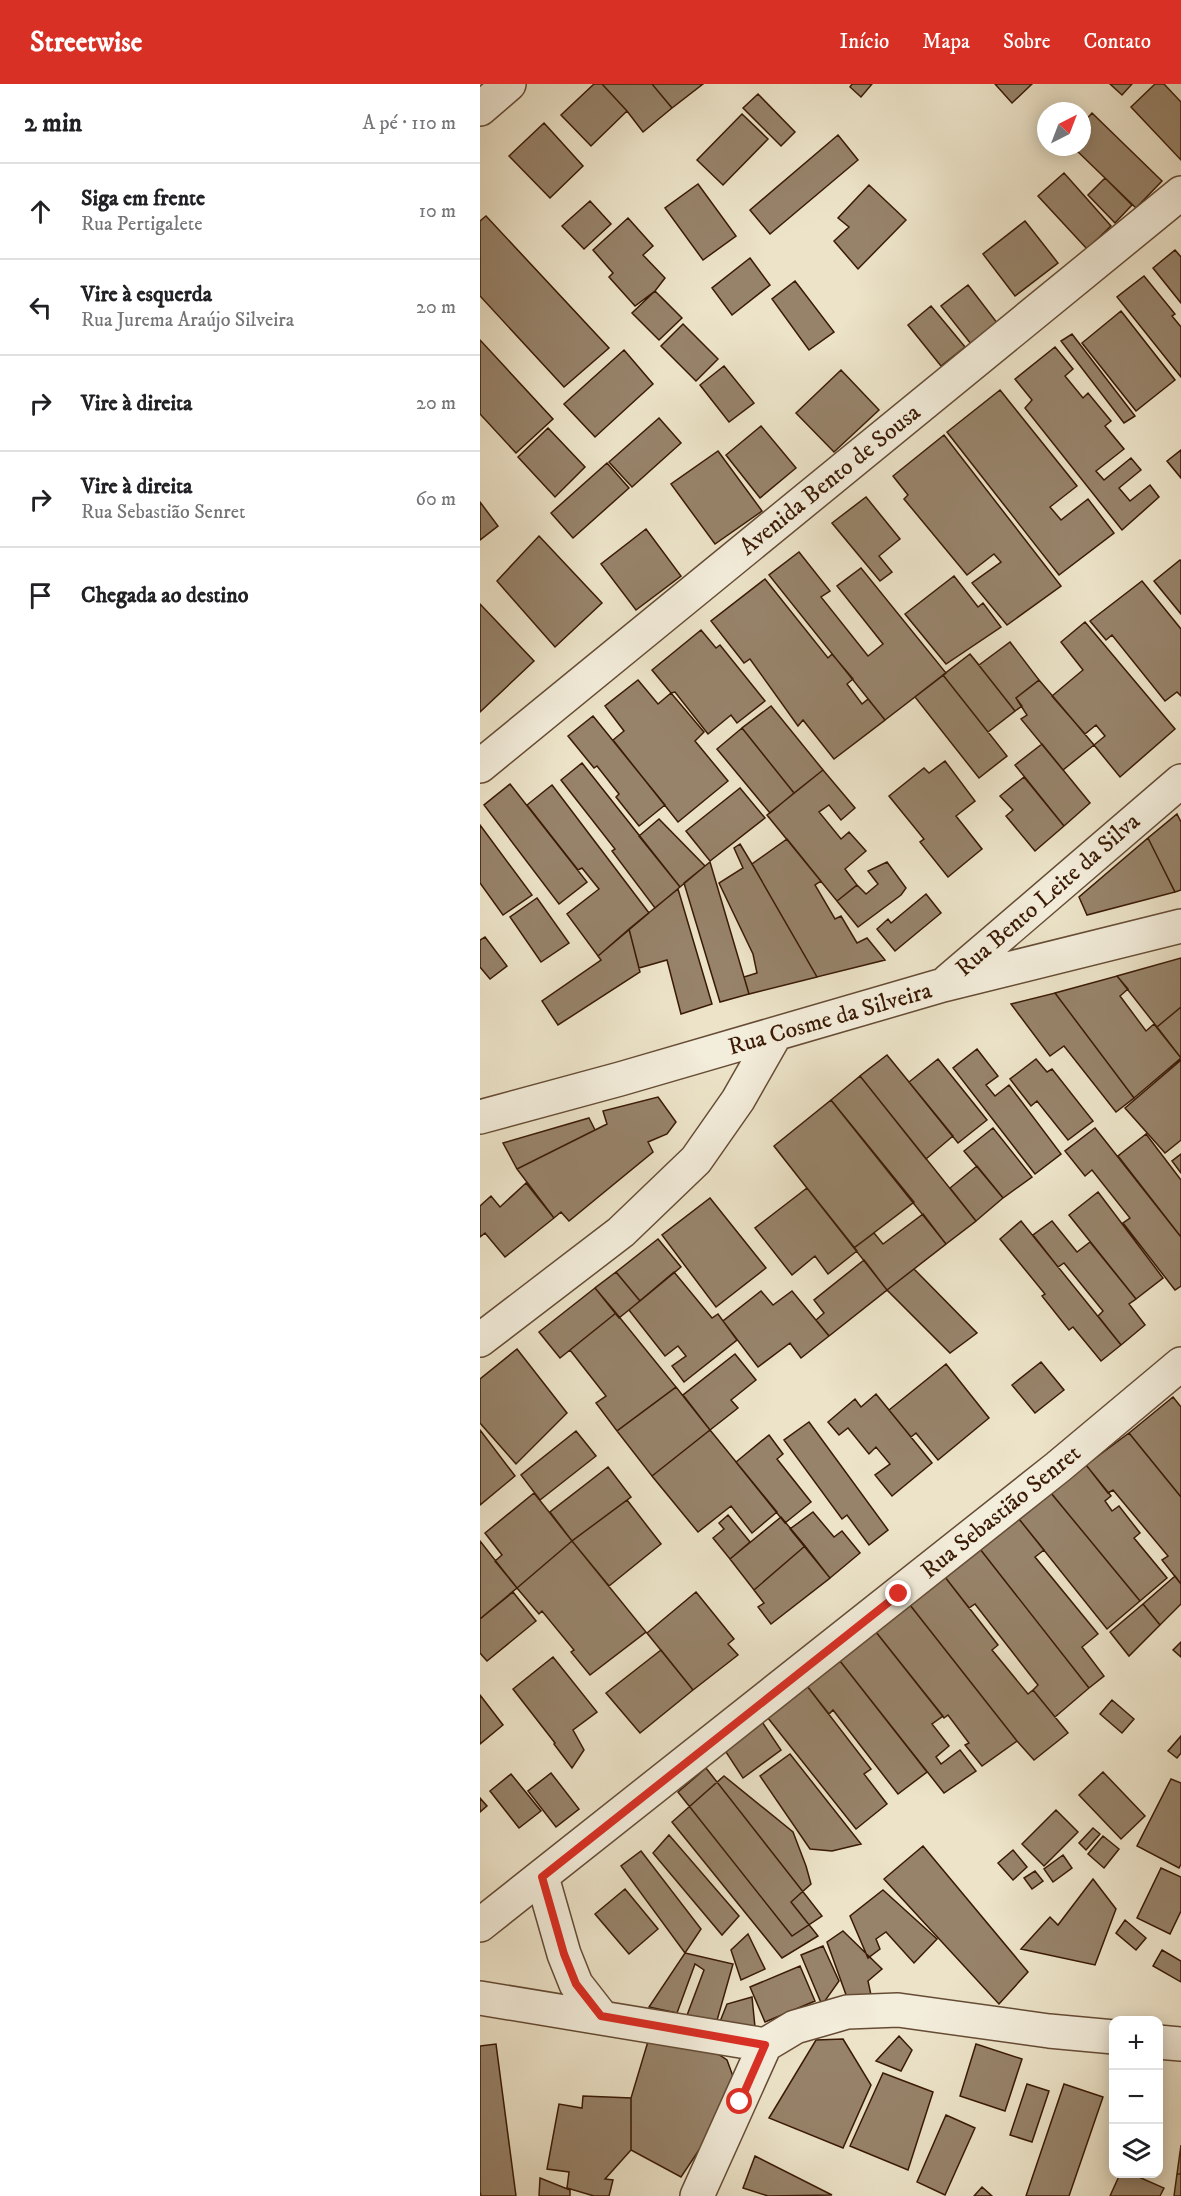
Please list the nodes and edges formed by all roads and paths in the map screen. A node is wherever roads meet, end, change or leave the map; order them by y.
1 (509, 84) edge
2 (480, 109) edge
3 (1181, 194) edge
4 (480, 766) edge
5 (1181, 781) edge
6 (1181, 926) edge
7 (943, 986) junction
8 (775, 1035) junction
9 (480, 1117) edge
10 (480, 1340) edge
11 (1181, 1364) edge
12 (542, 1877) junction
13 (480, 1925) edge
14 (480, 1998) edge
15 (601, 2016) junction
16 (1109, 2037) edge
17 (1163, 2042) edge
18 (1181, 2044) edge
19 (765, 2045) junction
20 (697, 2196) edge

1 - 2 street
3 - 4 street, Avenida Bento de Sousa
5 - 7 street, Rua Bento Leite da Silva
6 - 7 street, Rua Cosme da Silveira
7 - 8 street, Rua Cosme da Silveira
8 - 9 street, Rua Cosme da Silveira
8 - 10 street
11 - 12 street, Rua Sebastião Senret
12 - 13 street, Rua Sebastião Senret
12 - 15 street
14 - 15 street
15 - 19 street
16 - 19 street
17 - 18 street
19 - 20 street

